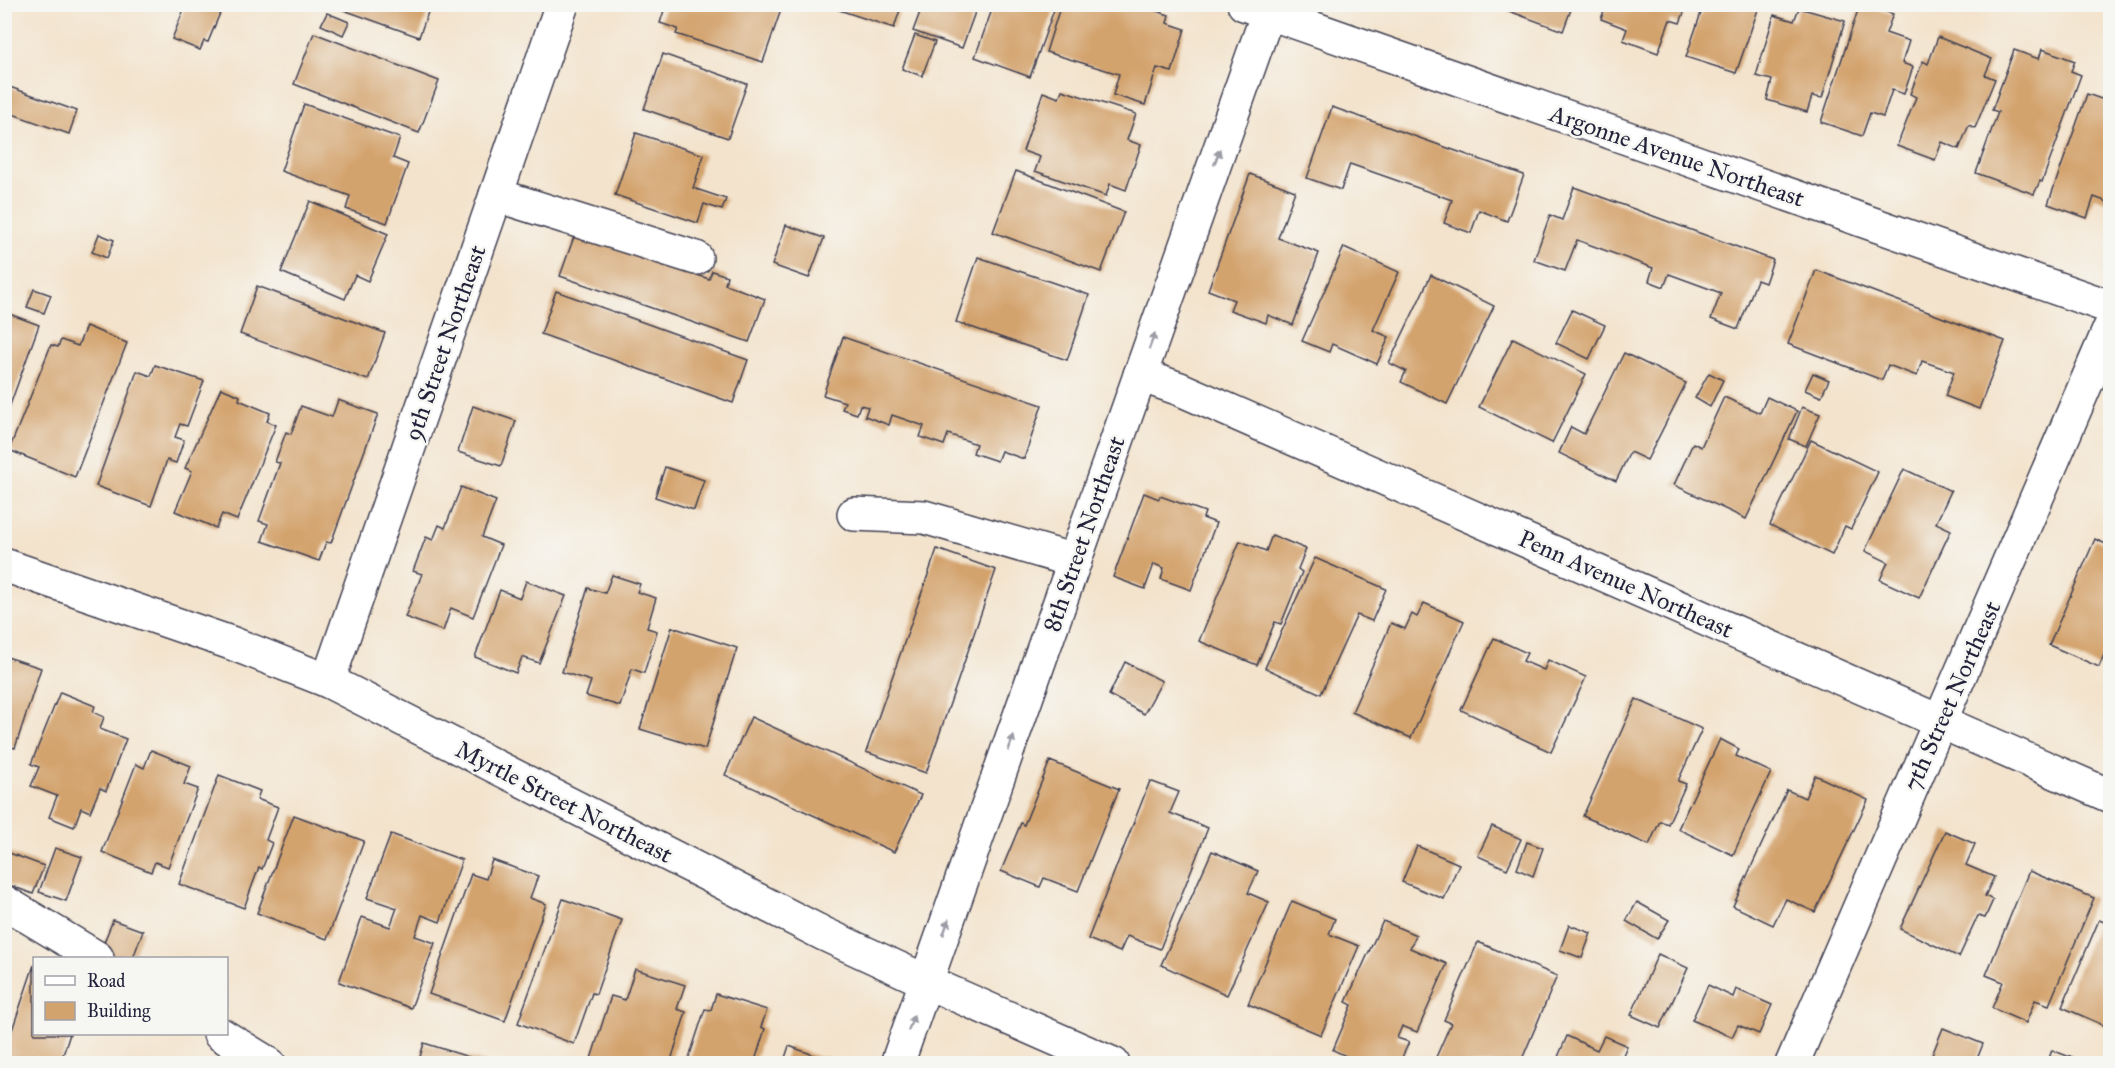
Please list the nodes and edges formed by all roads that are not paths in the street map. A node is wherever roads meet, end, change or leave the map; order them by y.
1 (562, 4) edge
2 (1261, 7) edge
3 (496, 195) junction
4 (696, 258) dead end
5 (2110, 307) edge
6 (2110, 328) edge
7 (1140, 375) junction
8 (854, 514) dead end
9 (1075, 561) junction
10 (4, 565) edge
11 (328, 681) junction
12 (1942, 722) junction
13 (2110, 796) edge
14 (4, 902) edge
15 (95, 957) edge
16 (926, 982) junction
17 (222, 1035) edge
18 (269, 1064) edge
19 (897, 1064) edge
20 (1113, 1064) edge
21 (1792, 1064) edge

1 - 3 street, 9th Street Northeast
2 - 5 street, Argonne Avenue Northeast
7 -> 2 street, 8th Street Northeast
3 - 4 street
3 - 11 street, 9th Street Northeast
6 - 12 street, 7th Street Northeast
7 - 9 street, 8th Street Northeast
7 - 12 street, Penn Avenue Northeast
8 - 9 street
16 -> 9 street, 8th Street Northeast
10 - 11 street, Myrtle Street Northeast
11 - 16 street, Myrtle Street Northeast
12 - 13 street, Penn Avenue Northeast
12 - 21 street, 7th Street Northeast
14 - 15 street
19 -> 16 street, 8th Street Northeast
16 - 20 street, Myrtle Street Northeast
17 - 18 street

